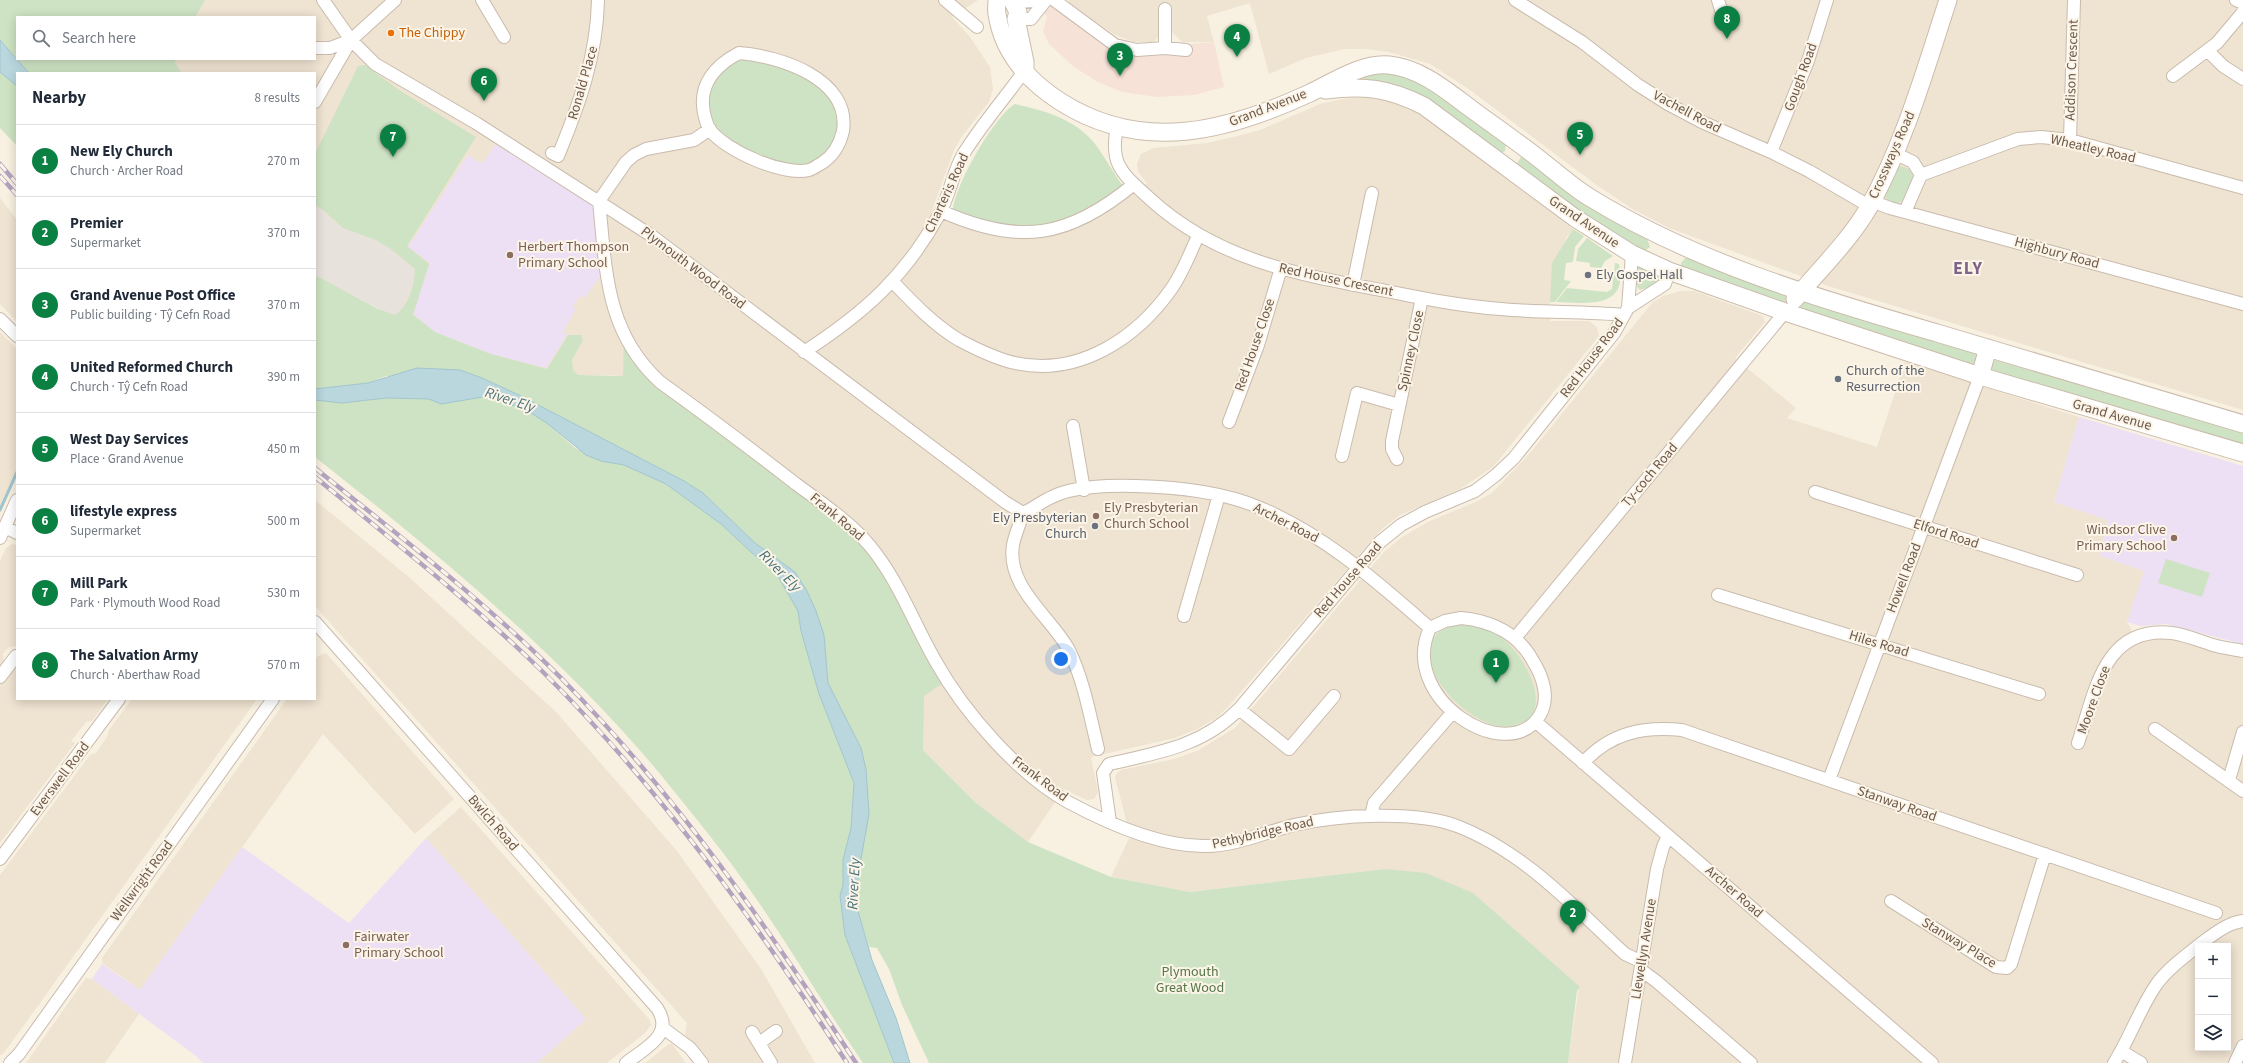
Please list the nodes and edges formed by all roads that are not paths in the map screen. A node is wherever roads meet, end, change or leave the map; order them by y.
1 (323, 0) edge
2 (395, 0) edge
3 (482, 0) edge
4 (598, 0) edge
5 (945, 0) edge
6 (1054, 0) edge
7 (1515, 0) edge
8 (1827, 0) edge
9 (1948, 0) edge
10 (2074, 0) edge
11 (2236, 0) edge
12 (2243, 3) edge
13 (1165, 8) dead end
14 (1006, 9) edge
15 (2243, 12) edge
16 (976, 27) dead end
17 (504, 37) dead end
18 (351, 40) junction
19 (316, 48) edge
20 (1165, 48) junction
21 (1186, 50) dead end
22 (2208, 51) junction
23 (1025, 70) junction
24 (2173, 76) dead end
25 (2243, 79) edge
26 (1314, 91) junction
27 (316, 100) edge
28 (1117, 127) junction
29 (710, 129) junction
30 (2070, 140) junction
31 (1519, 144) junction
32 (1771, 152) junction
33 (552, 153) dead end
34 (1894, 153) junction
35 (1504, 166) junction
36 (1921, 175) junction
37 (1134, 184) junction
38 (2243, 188) edge
39 (1372, 193) dead end
40 (599, 201) junction
41 (1870, 204) junction
42 (941, 211) junction
43 (1905, 212) junction
44 (1198, 236) junction
45 (1675, 244) junction
46 (1632, 254) junction
47 (1281, 268) junction
48 (1669, 270) junction
49 (893, 282) junction
50 (1353, 284) junction
51 (1801, 292) junction
52 (1422, 298) junction
53 (2243, 304) edge
54 (1626, 311) junction
55 (1785, 312) junction
56 (0, 318) edge
57 (16, 335) edge
58 (1988, 348) junction
59 (804, 352) junction
60 (1980, 376) junction
61 (1400, 405) junction
62 (1229, 422) dead end
63 (2243, 424) edge
64 (1073, 426) dead end
65 (2243, 453) edge
66 (1342, 456) dead end
67 (1397, 459) dead end
68 (1084, 490) junction
69 (1816, 492) dead end
70 (1219, 495) junction
71 (16, 502) edge
72 (1023, 513) junction
73 (1924, 527) junction
74 (2, 533) edge
75 (16, 533) edge
76 (1359, 567) junction
77 (2077, 575) dead end
78 (1718, 595) dead end
79 (1184, 616) dead end
80 (1430, 628) junction
81 (317, 631) edge
82 (1515, 638) junction
83 (1879, 644) junction
84 (2243, 651) edge
85 (16, 656) dead end
86 (0, 677) edge
87 (2039, 694) dead end
88 (1334, 696) dead end
89 (118, 700) edge
90 (272, 700) edge
91 (1239, 709) junction
92 (1452, 713) junction
93 (1536, 722) junction
94 (2155, 729) dead end
95 (2243, 732) edge
96 (2078, 743) dead end
97 (1098, 749) dead end
98 (1583, 763) junction
99 (1829, 780) junction
100 (2229, 780) junction
101 (2243, 791) edge
102 (1371, 816) junction
103 (1110, 822) junction
104 (1668, 836) junction
105 (2045, 854) junction
106 (0, 859) edge
107 (1891, 901) dead end
108 (2216, 913) dead end
109 (2243, 921) edge
110 (1641, 966) junction
111 (664, 1028) junction
112 (776, 1031) dead end
113 (752, 1032) dead end
114 (759, 1043) junction
115 (2243, 1046) edge
116 (2121, 1052) junction
117 (10, 1063) edge
118 (626, 1063) edge
119 (702, 1063) edge
120 (771, 1063) edge
121 (1625, 1063) edge
122 (1751, 1063) edge
123 (1932, 1063) edge
124 (2114, 1063) edge
125 (2141, 1063) edge
126 (2235, 1063) edge

1 - 18 street, Plymouth Wood Road
2 - 18 street
3 - 17 street
4 - 33 street, Ronald Place
5 - 16 street
6 - 20 street
7 - 32 street, Vachell Road
8 - 32 street, Gough Road
9 - 34 street, Crossways Road
10 - 30 street, Addison Crescent
11 - 12 street
13 - 20 street
14 - 23 street, Grand Avenue
15 - 22 street
18 - 19 street
18 - 27 street
18 - 40 street, Plymouth Wood Road
20 - 21 street
22 - 24 street
22 - 25 street
23 - 28 street, Grand Avenue
23 - 42 street, Charteris Road
26 - 28 street, Grand Avenue
26 - 31 street, Grand Avenue
26 - 35 street, Grand Avenue
28 - 37 street, Red House Crescent
29 - 29 street
29 - 40 street
30 - 36 street, Wheatley Road
30 - 38 street, Wheatley Road
31 - 35 street
31 - 45 street, Grand Avenue
32 - 41 street, Vachell Road
34 - 36 street
34 - 41 street, Crossways Road
35 - 46 street, Grand Avenue
36 - 43 street
37 - 42 street
37 - 44 street, Red House Crescent
39 - 50 street
40 - 59 street, Plymouth Wood Road
40 - 103 street, Frank Road
41 - 43 street, Highbury Road
41 - 51 street, Crossways Road
42 - 49 street, Charteris Road
43 - 53 street, Highbury Road
44 - 47 street, Red House Crescent
44 - 49 street
45 - 48 street
45 - 51 street, Grand Avenue
46 - 48 street, Grand Avenue
46 - 54 street, Red House Road
47 - 50 street, Red House Crescent
47 - 62 street, Red House Close
48 - 54 street, Red House Road
48 - 55 street, Grand Avenue
49 - 59 street, Charteris Road
50 - 52 street, Red House Crescent
51 - 55 street
51 - 58 street, Grand Avenue
52 - 54 street, Red House Crescent
52 - 61 street, Spinney Close
54 - 76 street, Red House Road
55 - 60 street, Grand Avenue
55 - 82 street, Ty-coch Road
56 - 57 street
58 - 60 street
58 - 63 street, Grand Avenue
59 - 72 street, Plymouth Wood Road
60 - 65 street, Grand Avenue
60 - 73 street, Howell Road
61 - 66 street, Spinney Close
61 - 67 street, Spinney Close
64 - 68 street
68 - 70 street, Archer Road
68 - 72 street, Archer Road
69 - 73 street, Elford Road
70 - 76 street, Archer Road
70 - 79 street
71 - 74 street
72 - 97 street
73 - 77 street, Elford Road
73 - 83 street, Howell Road
74 - 75 street
76 - 80 street, Archer Road
76 - 91 street, Red House Road
78 - 83 street, Hiles Road
80 - 82 street
80 - 92 street
81 - 111 street, Bwlch Road
82 - 93 street
83 - 87 street, Hiles Road
83 - 99 street, Howell Road
84 - 96 street, Moore Close
85 - 86 street
88 - 91 street
89 - 106 street, Everswell Road
90 - 117 street, Wellwright Road
91 - 103 street, Red House Road
92 - 93 street
92 - 102 street
93 - 98 street, Archer Road
94 - 100 street
95 - 100 street
98 - 99 street, Stanway Road
98 - 104 street, Archer Road
99 - 105 street, Stanway Road
100 - 101 street
102 - 103 street, Pethybridge Road
102 - 110 street, Pethybridge Road
104 - 110 street, Llewellyn Avenue
104 - 123 street, Archer Road
105 - 107 street, Stanway Place
105 - 108 street, Stanway Road
109 - 116 street
110 - 121 street, Llewellyn Avenue
110 - 122 street, Pethybridge Road
111 - 118 street
111 - 119 street
112 - 114 street
113 - 114 street
114 - 120 street
115 - 126 street
116 - 124 street
116 - 125 street

